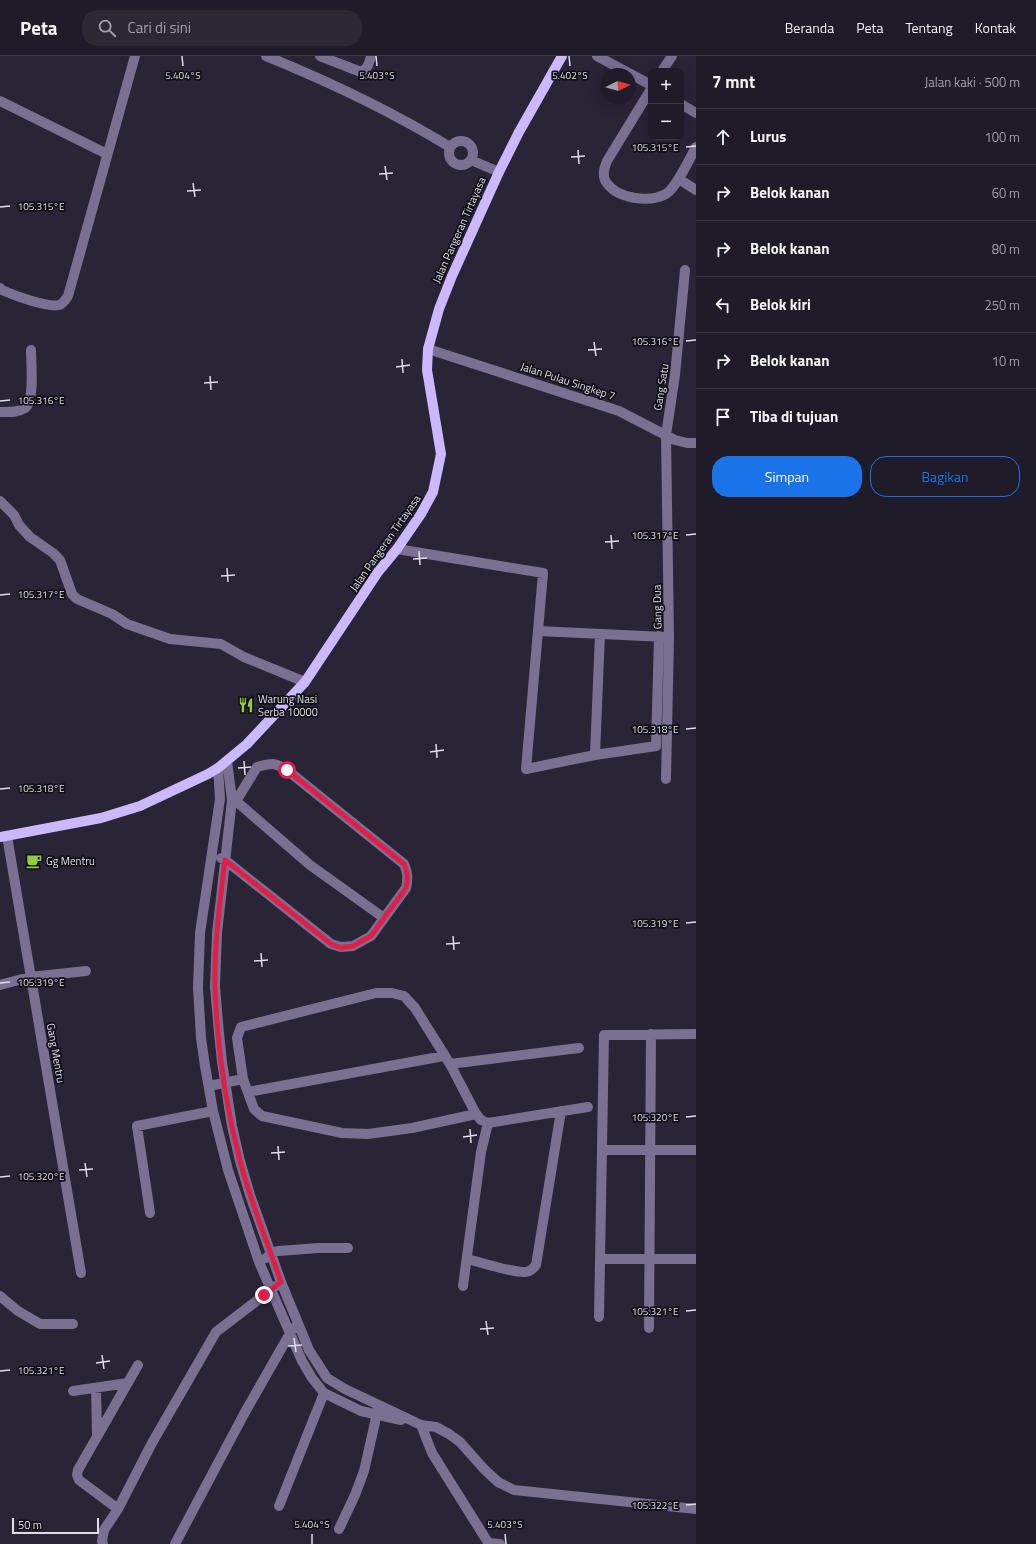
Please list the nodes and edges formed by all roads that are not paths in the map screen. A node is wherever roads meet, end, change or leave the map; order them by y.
1 (135, 56) edge
2 (266, 56) edge
3 (320, 56) edge
4 (371, 56) edge
5 (562, 56) edge
6 (597, 56) edge
7 (672, 56) edge
8 (664, 68) edge
9 (648, 83) edge
10 (648, 93) edge
11 (0, 101) edge
12 (684, 106) edge
13 (696, 113) edge
14 (450, 147) junction
15 (696, 147) edge
16 (107, 154) junction
17 (471, 160) junction
18 (498, 172) junction
19 (679, 179) junction
20 (696, 190) edge
21 (685, 270) dead end
22 (0, 288) edge
23 (428, 349) junction
24 (31, 350) dead end
25 (0, 412) edge
26 (666, 434) junction
27 (696, 443) edge
28 (0, 501) edge
29 (397, 549) junction
30 (538, 631) junction
31 (600, 634) junction
32 (664, 637) junction
33 (305, 682) junction
34 (595, 755) junction
35 (227, 761) junction
36 (218, 768) junction
37 (666, 779) dead end
38 (220, 799) junction
39 (234, 800) junction
40 (4, 836) edge
41 (213, 855) junction
42 (225, 860) junction
43 (384, 918) junction
44 (200, 942) junction
45 (216, 942) junction
46 (86, 971) dead end
47 (30, 977) junction
48 (0, 985) edge
49 (651, 1034) junction
50 (696, 1034) edge
51 (579, 1048) dead end
52 (220, 1050) junction
53 (203, 1053) junction
54 (447, 1060) junction
55 (243, 1079) junction
56 (225, 1082) junction
57 (209, 1086) junction
58 (248, 1092) junction
59 (588, 1107) dead end
60 (213, 1111) junction
61 (561, 1112) junction
62 (476, 1114) junction
63 (488, 1123) junction
64 (602, 1150) junction
65 (650, 1150) junction
66 (696, 1150) edge
67 (150, 1213) dead end
68 (348, 1248) dead end
69 (271, 1254) junction
70 (467, 1259) junction
71 (601, 1259) junction
72 (650, 1259) junction
73 (696, 1259) edge
74 (260, 1262) junction
75 (81, 1273) dead end
76 (281, 1282) junction
77 (463, 1286) dead end
78 (271, 1289) junction
79 (0, 1296) edge
80 (600, 1317) dead end
81 (297, 1321) junction
82 (74, 1324) dead end
83 (649, 1328) dead end
84 (290, 1332) junction
85 (138, 1365) dead end
86 (128, 1383) junction
87 (96, 1388) junction
88 (72, 1391) dead end
89 (324, 1393) junction
90 (377, 1410) junction
91 (418, 1424) junction
92 (97, 1437) junction
93 (279, 1506) dead end
94 (118, 1509) junction
95 (696, 1510) edge
96 (339, 1529) dead end
97 (103, 1544) edge
98 (175, 1544) edge
99 (489, 1544) edge
100 (500, 1544) edge

1 - 16 street
2 - 14 street
3 - 4 street
5 - 18 main road, Jalan Pangeran Tirtayasa
6 - 9 street
7 - 8 street
10 - 19 street
11 - 16 street
12 - 13 street
14 - 17 street
14 - 17 street
15 - 19 street
16 - 22 street
17 - 18 street
18 - 23 main road, Jalan Pangeran Tirtayasa
19 - 20 street
21 - 26 street, Gang Satu
23 - 26 street, Jalan Pulau Singkep 7
23 - 29 main road, Jalan Pangeran Tirtayasa
24 - 25 street
26 - 27 street, Jalan Pulau Singkep 7
26 - 32 street, Gang Dua
28 - 33 street
29 - 30 street
29 - 33 main road, Jalan Pangeran Tirtayasa
30 - 31 street
30 - 34 street
31 - 32 street
31 - 34 street
32 - 34 street
32 - 37 street, Gang Dua
33 - 35 main road, Jalan Pangeran Tirtayasa
35 - 36 main road, Jalan Pangeran Tirtayasa
35 - 39 street
36 - 38 street
36 - 40 main road, Jalan Pangeran Tirtayasa
38 - 39 street
38 - 41 street
39 - 42 street
39 - 43 street
39 - 43 street
40 - 47 street, Gang Mentru
41 - 42 street
41 - 44 street
42 - 43 street
42 - 45 street
44 - 45 street
44 - 53 street
45 - 52 street
46 - 47 street
47 - 48 street
47 - 75 street, Gang Mentru
49 - 50 street
49 - 64 street
49 - 65 street
51 - 54 street
52 - 53 street
52 - 56 street
53 - 57 street
54 - 55 street
54 - 58 street
54 - 62 street
55 - 56 street
55 - 58 street
56 - 57 street
56 - 69 street
57 - 60 street
58 - 62 street
59 - 61 street
60 - 67 street
60 - 74 street
61 - 63 street
61 - 70 street
62 - 63 street
63 - 70 street
64 - 65 street
64 - 71 street
65 - 66 street
65 - 72 street
68 - 69 street
69 - 74 street
69 - 76 street
70 - 77 street
71 - 72 street
71 - 80 street
72 - 73 street
72 - 83 street
74 - 78 street
76 - 78 street
76 - 81 street
78 - 84 street
78 - 94 street
79 - 82 street
81 - 84 street
81 - 90 street
84 - 89 street
84 - 98 street
85 - 86 street
86 - 87 street
86 - 92 street
87 - 88 street
87 - 92 street
89 - 90 street
89 - 93 street
90 - 91 street
90 - 96 street
91 - 95 street
91 - 99 street
92 - 94 street
94 - 97 street
99 - 100 street

